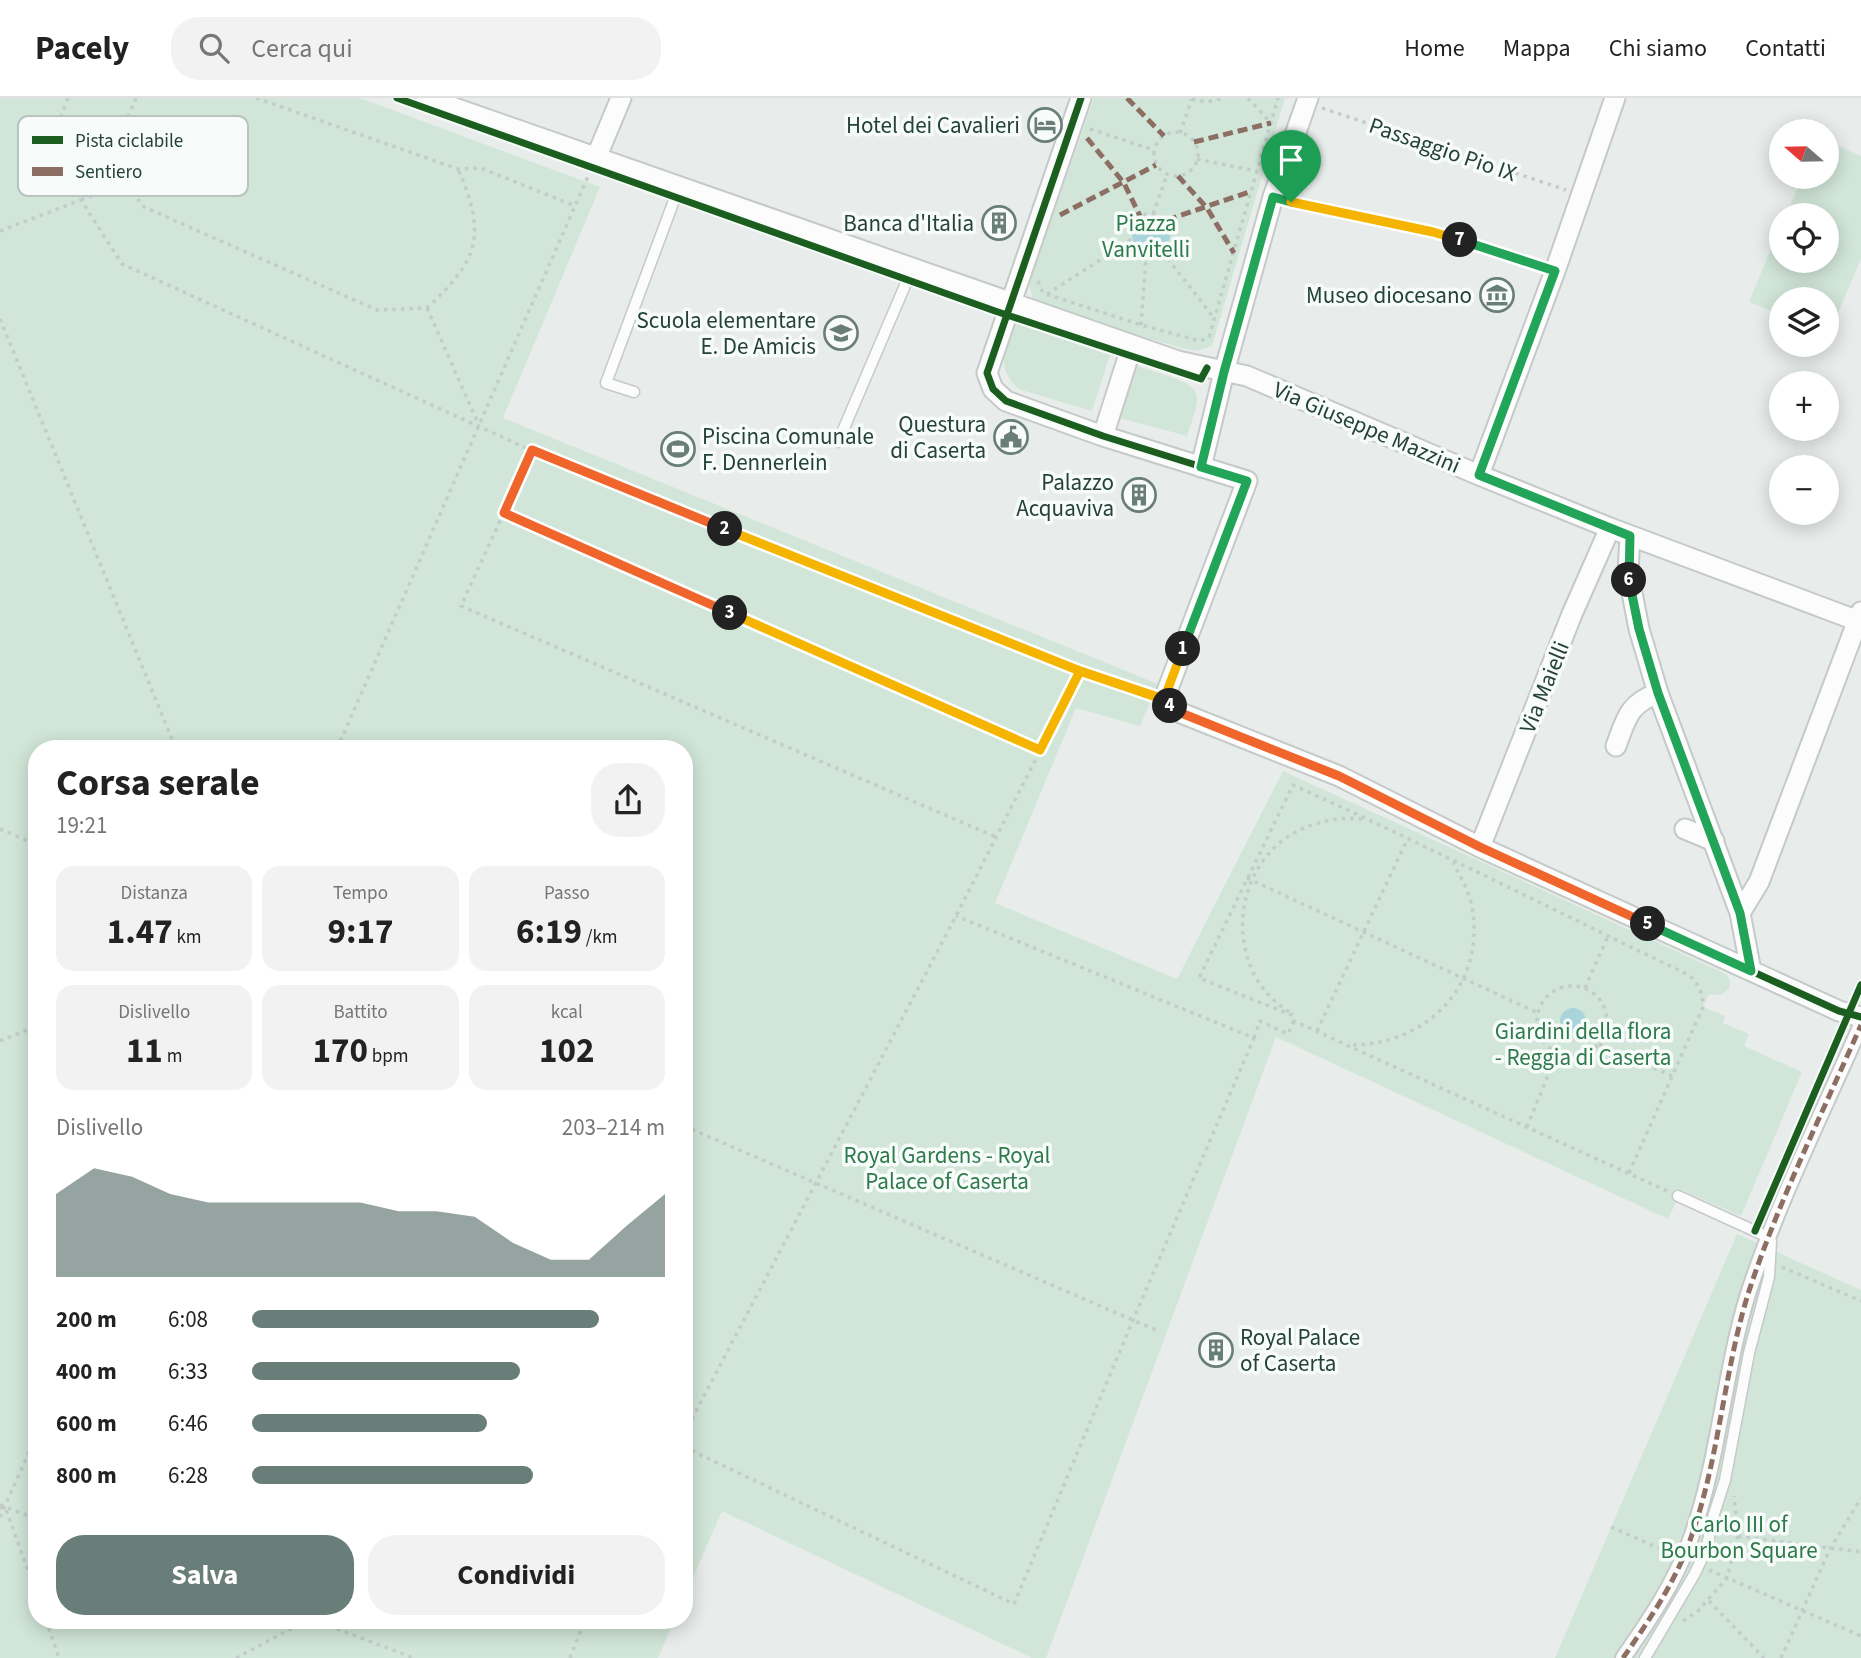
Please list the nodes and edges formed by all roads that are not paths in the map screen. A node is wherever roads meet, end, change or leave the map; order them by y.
1 (426, 98) edge
2 (621, 98) edge
3 (1081, 98) edge
4 (1615, 98) edge
5 (1307, 101) edge
6 (596, 158) junction
7 (679, 187) junction
8 (912, 269) junction
9 (1010, 304) junction
10 (1132, 345) junction
11 (1226, 365) junction
12 (634, 392) dead end
13 (1103, 436) junction
14 (838, 442) dead end
15 (1201, 467) junction
16 (1479, 475) junction
17 (1610, 528) junction
18 (1630, 536) junction
19 (1860, 618) edge
20 (1080, 671) road end
21 (1658, 693) junction
22 (1164, 699) junction
23 (1616, 747) dead end
24 (1685, 829) dead end
25 (1714, 841) junction
26 (1480, 847) junction
27 (1740, 913) junction
28 (1743, 967) junction
29 (1861, 1017) edge
30 (1861, 1025) edge
31 (1678, 1196) road end
32 (1770, 1233) junction
33 (1765, 1260) junction
34 (1623, 1658) edge
35 (1644, 1658) edge

1 - 6 street, Via Giuseppe Mazzini
2 - 6 street
3 - 9 street
4 - 16 street
5 - 11 street
6 - 7 street, Via Giuseppe Mazzini
7 - 8 street, Via Giuseppe Mazzini
7 - 12 lane
8 - 9 street, Via Giuseppe Mazzini
8 - 14 lane
9 - 10 street, Via Giuseppe Mazzini
9 - 13 street
10 - 11 street, Via Giuseppe Mazzini
10 - 13 street
11 - 15 street
11 - 16 street, Via Giuseppe Mazzini
13 - 15 street
15 - 22 street
16 - 17 street, Via Giuseppe Mazzini
17 - 18 street, Via Giuseppe Mazzini
17 - 26 street, Via Maielli
18 - 19 street, Via Giuseppe Mazzini
18 - 21 street
19 - 27 street
20 - 22 lane
21 - 23 street
21 - 25 street
22 - 26 street
24 - 25 street
25 - 27 street
26 - 28 street
27 - 28 street
28 - 29 street
30 - 32 street
31 - 32 lane
32 - 33 street
33 - 34 street
33 - 35 lane

